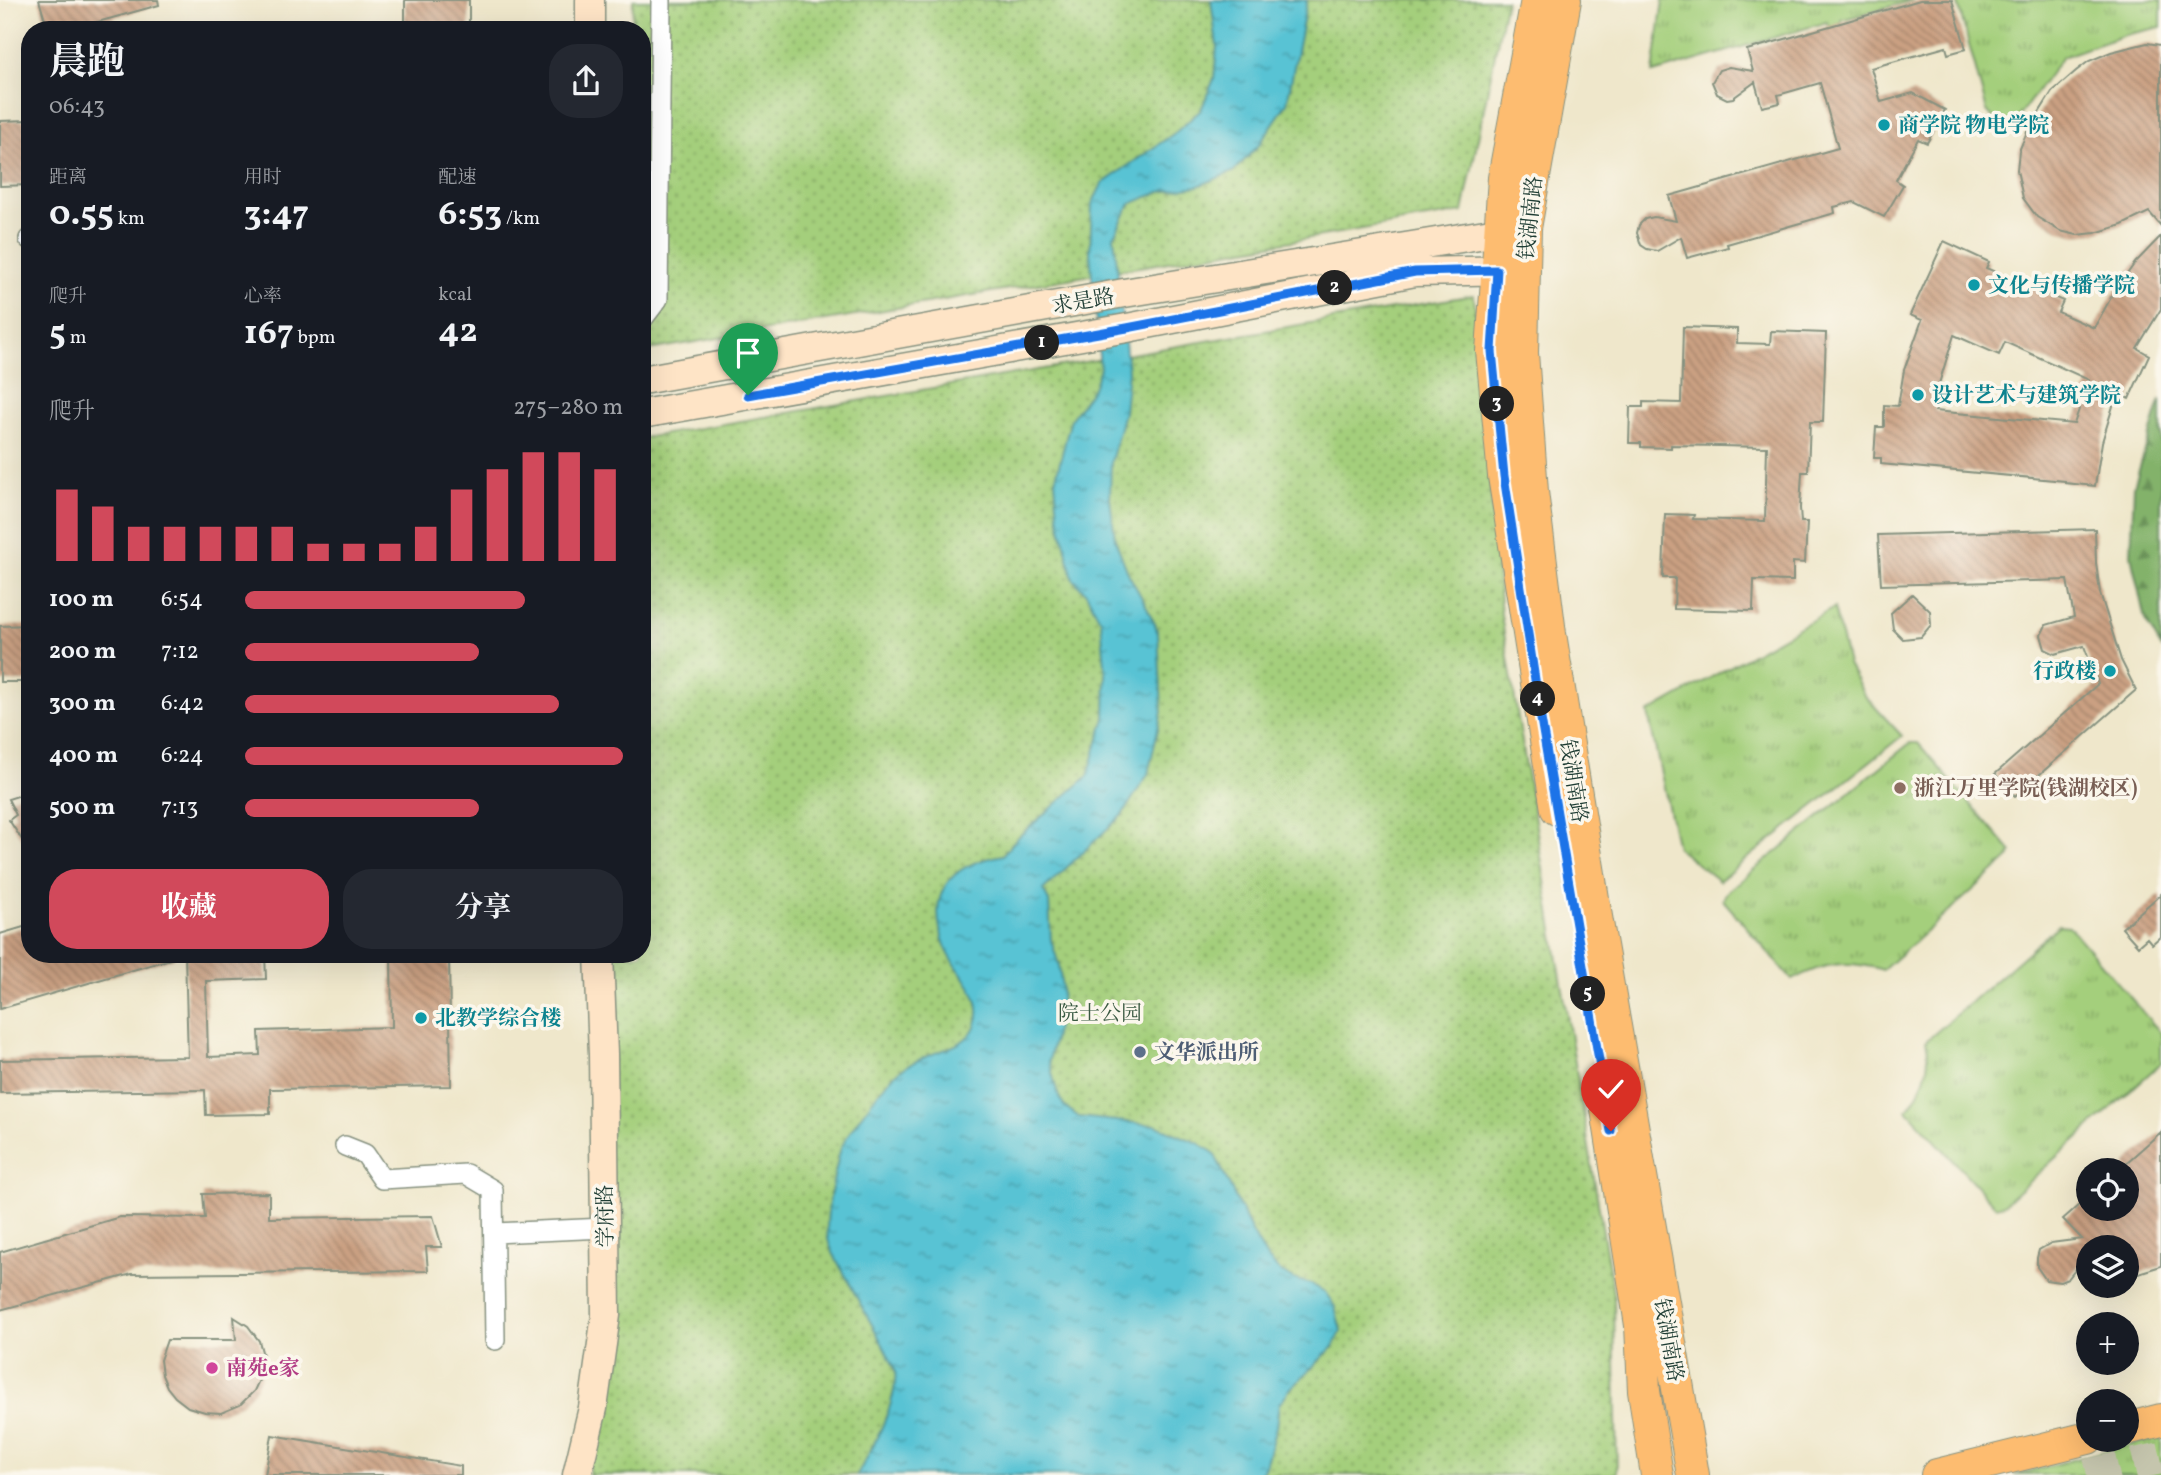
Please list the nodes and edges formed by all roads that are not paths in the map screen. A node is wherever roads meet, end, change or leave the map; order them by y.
1 (590, 0) edge
2 (661, 0) edge
3 (1536, 0) edge
4 (1564, 0) edge
5 (590, 21) edge
6 (1513, 230) junction
7 (1511, 270) junction
8 (651, 308) edge
9 (651, 378) edge
10 (651, 412) edge
11 (599, 963) edge
12 (345, 1146) dead end
13 (605, 1228) junction
14 (494, 1233) junction
15 (495, 1340) dead end
16 (2161, 1420) edge
17 (2139, 1426) edge
18 (2076, 1441) edge
19 (577, 1475) edge
20 (1657, 1475) edge
21 (1693, 1475) edge
22 (1937, 1475) edge

1 - 5 street
2 - 8 street
3 - 6 main road, 钱湖南路
4 - 6 main road, 钱湖南路
6 - 7 main road, 钱湖南路
6 - 9 street, 求是路
7 - 10 street, 求是路
7 - 20 main road, 钱湖南路
7 - 21 main road, 钱湖南路
11 - 13 street, 学府路
12 - 14 street
13 - 14 street
13 - 19 street, 学府路
14 - 15 street
16 - 17 main road
18 - 22 main road

